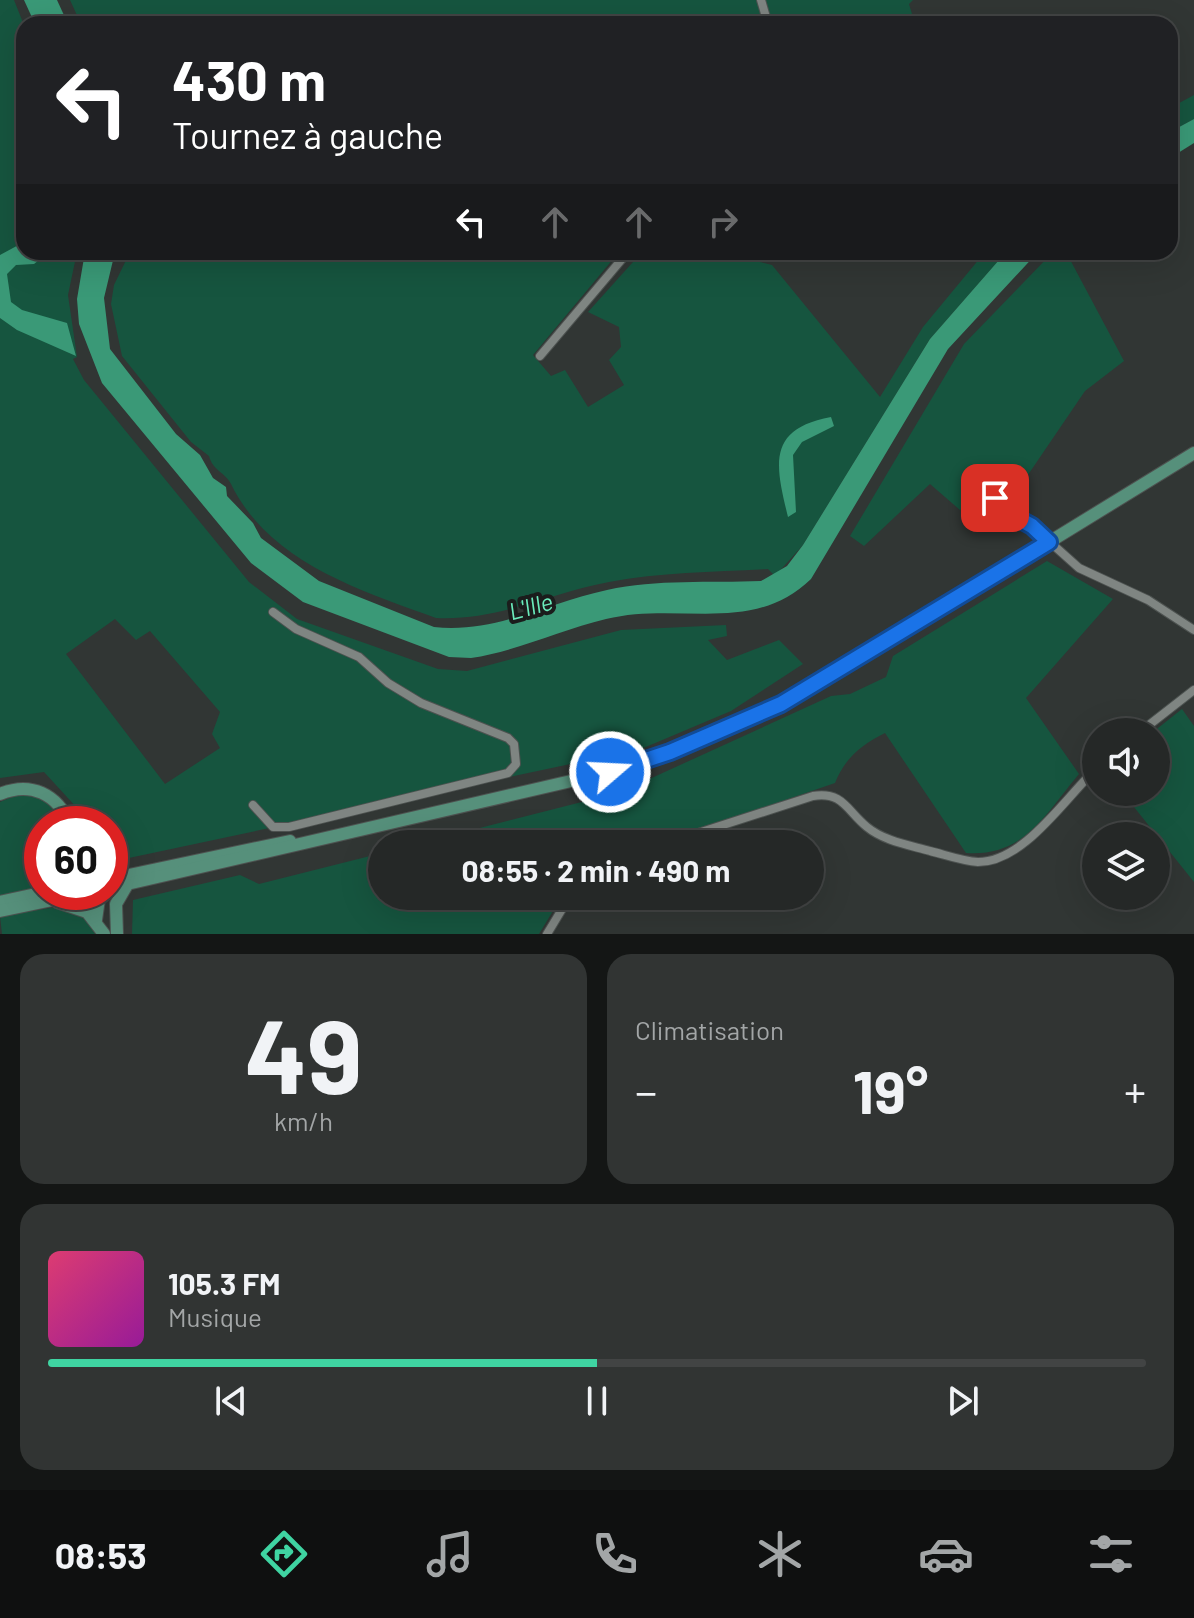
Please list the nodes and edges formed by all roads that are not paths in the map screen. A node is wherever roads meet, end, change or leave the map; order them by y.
1 (621, 260) edge
2 (540, 356) dead end
3 (1194, 453) edge
4 (995, 498) dead end
5 (1049, 542) junction
6 (273, 612) dead end
7 (1194, 630) edge
8 (1194, 690) edge
9 (1158, 718) edge
10 (1082, 784) edge
11 (0, 794) edge
12 (253, 805) dead end
13 (58, 806) edge
14 (707, 830) edge
15 (128, 880) edge
16 (24, 902) edge
17 (4, 906) edge
18 (81, 910) edge
19 (97, 910) edge
20 (117, 910) edge
21 (562, 910) edge
22 (96, 920) junction
23 (104, 934) edge
24 (117, 934) edge
25 (547, 934) edge

1 - 2 street
3 - 5 main road
4 - 5 street
5 - 7 street
5 - 15 main road
6 - 12 street
8 - 9 street
10 - 14 street
11 - 13 main road
16 - 17 main road
18 - 22 main road
19 - 22 main road
20 - 24 main road
21 - 25 street
22 - 23 main road

